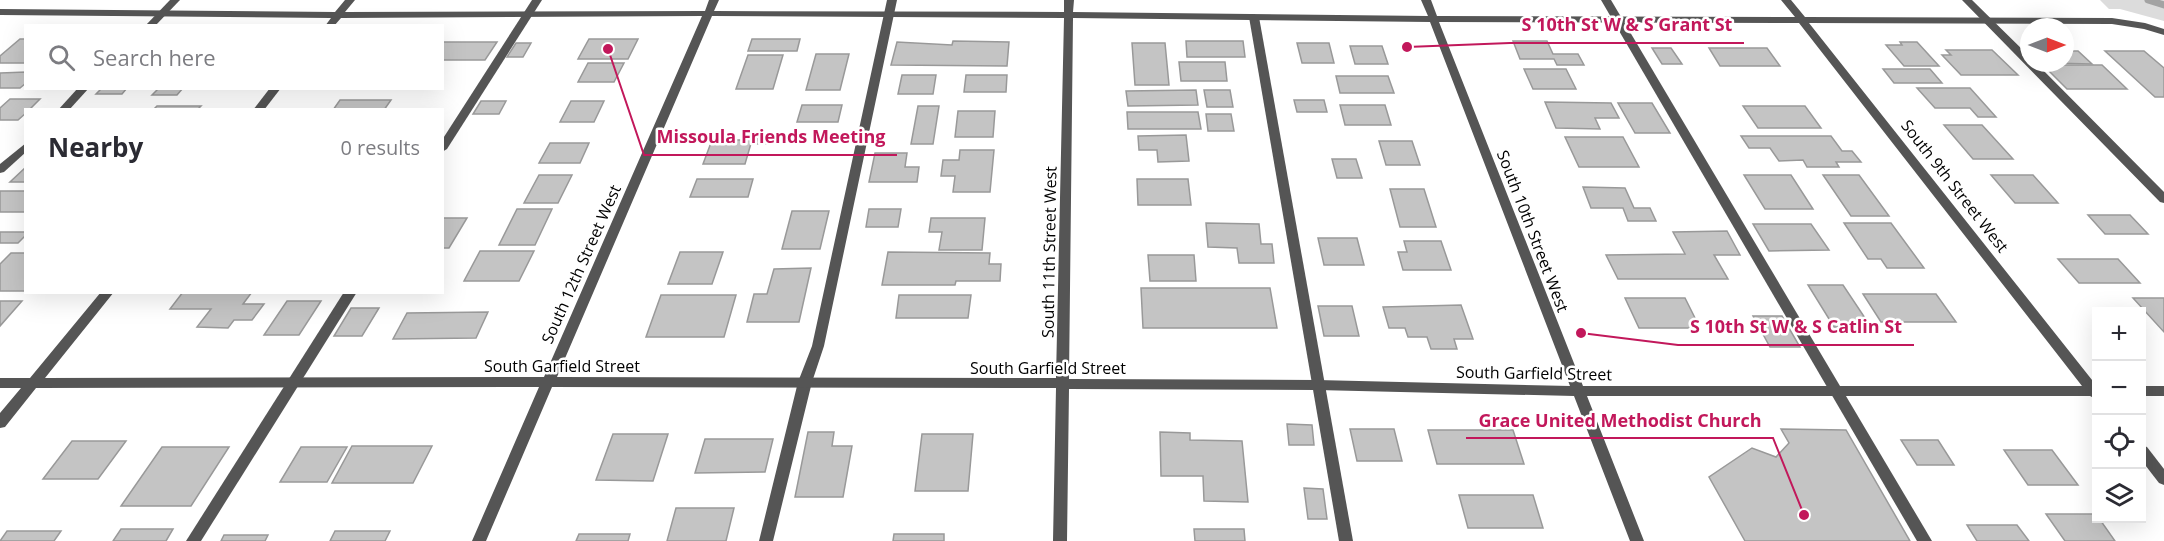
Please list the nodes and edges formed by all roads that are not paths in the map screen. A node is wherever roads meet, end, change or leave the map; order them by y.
1 (175, 0) edge
2 (350, 0) edge
3 (537, 0) edge
4 (714, 0) edge
5 (1069, 0) edge
6 (1426, 0) edge
7 (1606, 0) edge
8 (1786, 0) edge
9 (1967, 0) edge
10 (891, 6) edge
11 (0, 12) edge
12 (161, 13) junction
13 (529, 13) junction
14 (709, 13) junction
15 (339, 14) junction
16 (1069, 14) junction
17 (1254, 17) junction
18 (1433, 19) junction
19 (1618, 20) junction
20 (1802, 20) junction
21 (1988, 21) junction
22 (151, 24) edge
23 (330, 24) edge
24 (2164, 32) edge
25 (2020, 54) edge
26 (2038, 72) edge
27 (82, 90) edge
28 (274, 90) edge
29 (65, 108) edge
30 (260, 108) edge
31 (444, 146) edge
32 (24, 148) edge
33 (0, 170) edge
34 (2164, 199) edge
35 (106, 294) edge
36 (350, 294) edge
37 (547, 382) junction
38 (805, 382) junction
39 (0, 383) edge
40 (1064, 383) junction
41 (32, 384) junction
42 (292, 384) junction
43 (1317, 385) junction
44 (2092, 387) edge
45 (1578, 391) junction
46 (1837, 391) junction
47 (2146, 391) edge
48 (2164, 391) edge
49 (2092, 392) edge
50 (0, 423) edge
51 (2146, 456) edge
52 (2164, 480) edge
53 (193, 541) edge
54 (478, 541) edge
55 (766, 541) edge
56 (1060, 541) edge
57 (1346, 541) edge
58 (1637, 541) edge
59 (1925, 541) edge

1 - 12 street
2 - 15 street
3 - 13 street
4 - 14 street, South 12th Street West
5 - 16 street, South 11th Street West
6 - 18 street, South 10th Street West
7 - 19 street
8 - 20 street, South 9th Street West
9 - 21 street
10 - 14 street
10 - 16 street
10 - 38 street
11 - 12 street
12 - 15 street
12 - 22 street
13 - 14 street
13 - 15 street
13 - 31 street
14 - 37 street, South 12th Street West
15 - 23 street
16 - 17 street
16 - 40 street, South 11th Street West
17 - 18 street
17 - 43 street
18 - 19 street
18 - 45 street, South 10th Street West
19 - 20 street
19 - 46 street
20 - 21 street
20 - 44 street, South 9th Street West
21 - 24 street
21 - 25 street
26 - 34 street
27 - 29 street
28 - 30 street
32 - 33 street
35 - 41 street
36 - 42 street
37 - 38 street, South Garfield Street
37 - 42 street, South Garfield Street
37 - 54 street, South 12th Street West
38 - 40 street, South Garfield Street
38 - 55 street
39 - 41 street, South Garfield Street
40 - 43 street, South Garfield Street
40 - 56 street, South 11th Street West
41 - 42 street, South Garfield Street
41 - 50 street
42 - 53 street
43 - 45 street, South Garfield Street
43 - 57 street
45 - 46 street, South Garfield Street
45 - 58 street, South 10th Street West
46 - 49 street, South Garfield Street
46 - 59 street
47 - 48 street
51 - 52 street

